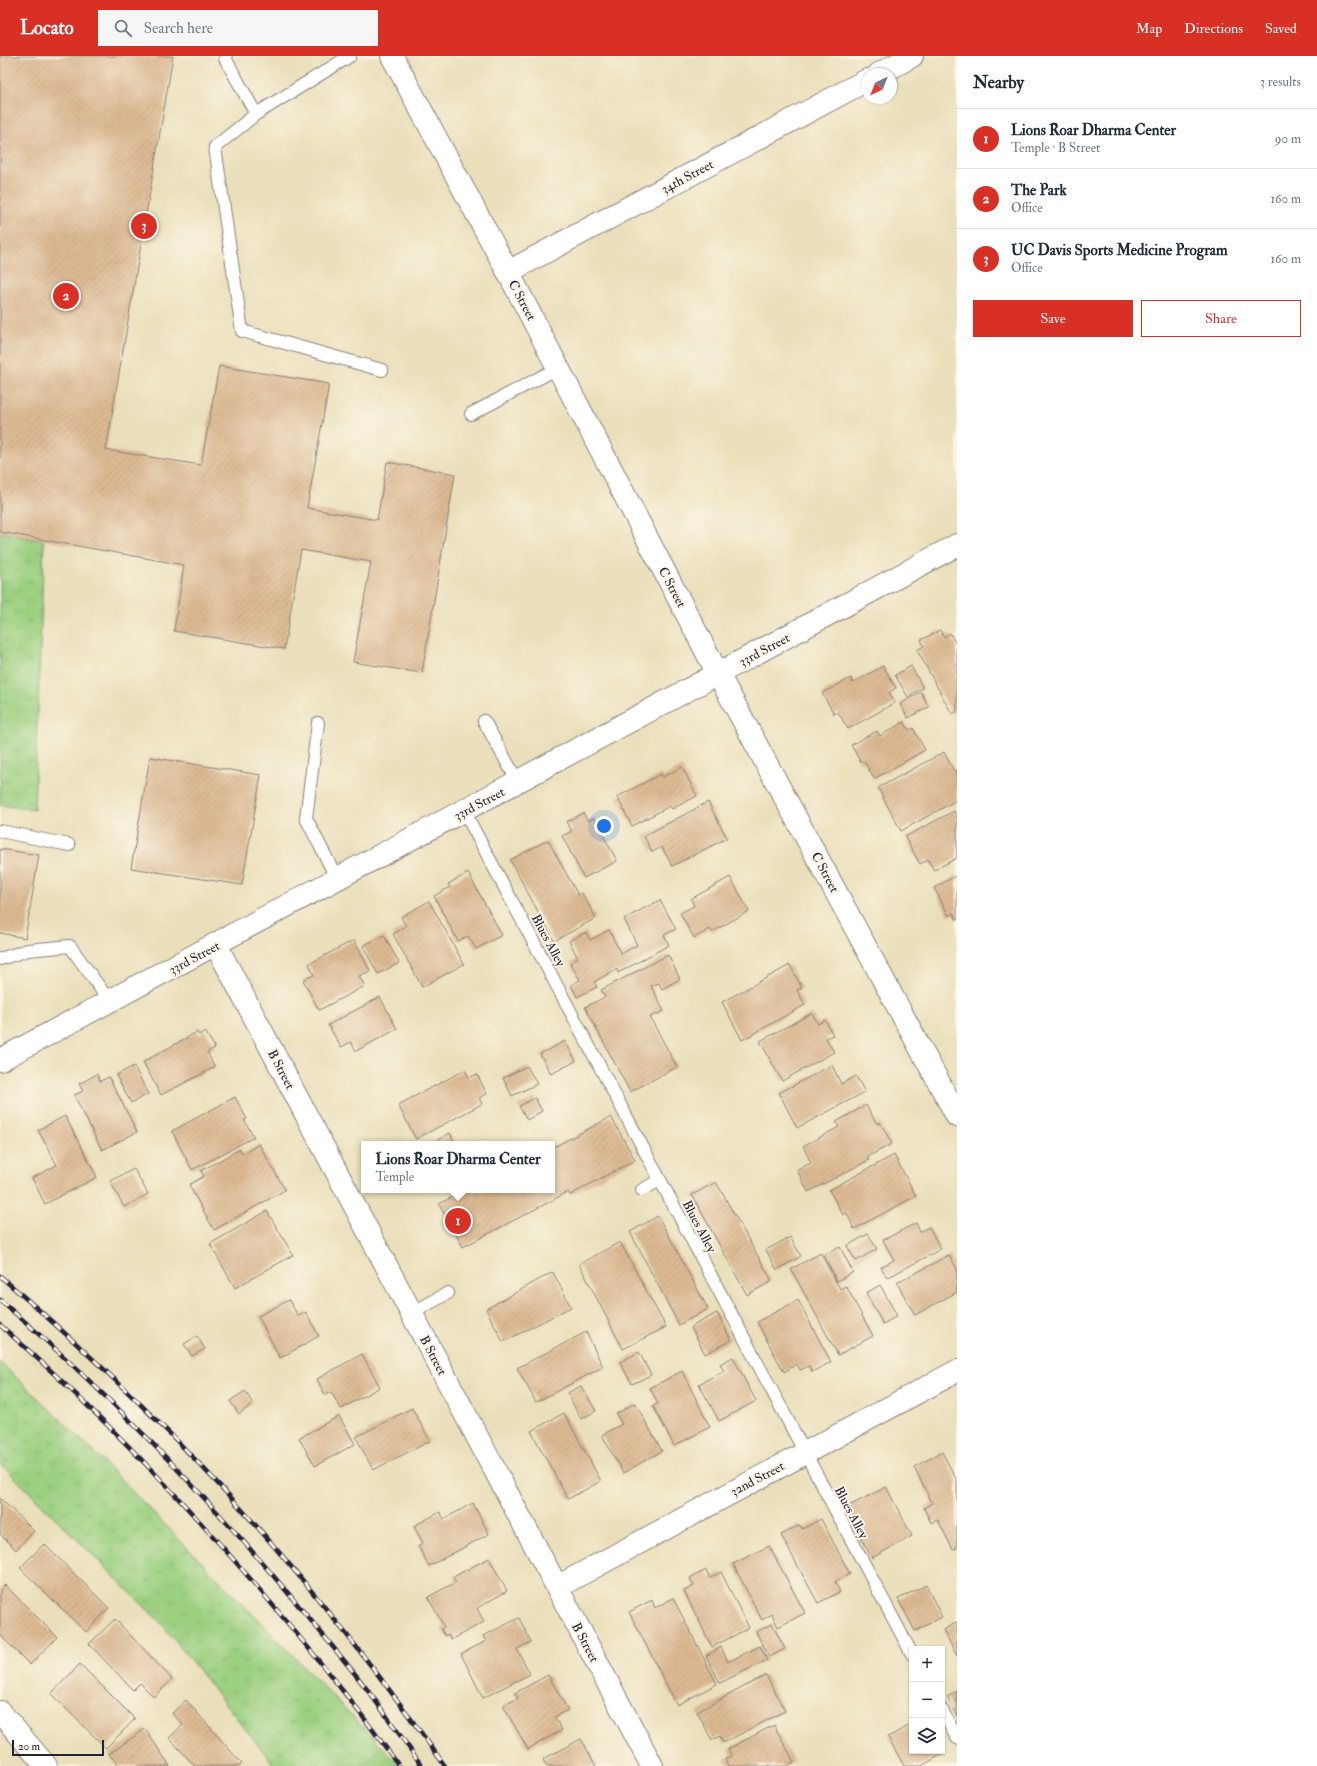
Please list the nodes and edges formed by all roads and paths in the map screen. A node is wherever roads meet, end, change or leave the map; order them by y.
1 (226, 56) edge
2 (350, 56) edge
3 (392, 56) edge
4 (912, 56) edge
5 (890, 68) edge
6 (861, 83) edge
7 (256, 114) junction
8 (508, 272) junction
9 (558, 368) junction
10 (382, 370) dead end
11 (471, 414) dead end
12 (957, 545) edge
13 (718, 674) junction
14 (484, 721) dead end
15 (318, 723) dead end
16 (518, 782) junction
17 (464, 811) junction
18 (0, 831) edge
19 (69, 845) dead end
20 (337, 879) junction
21 (216, 945) junction
22 (0, 959) edge
23 (110, 1002) junction
24 (0, 1060) edge
25 (957, 1116) edge
26 (660, 1180) junction
27 (642, 1190) dead end
28 (448, 1294) dead end
29 (412, 1313) junction
30 (957, 1371) edge
31 (804, 1453) junction
32 (557, 1587) junction
33 (909, 1648) edge
34 (0, 1712) edge
35 (945, 1716) edge
36 (957, 1738) edge
37 (46, 1766) edge
38 (652, 1766) edge

1 - 7 lane
2 - 7 lane
3 - 8 street, C Street
4 - 5 street
6 - 8 street, 34th Street
7 - 10 lane
8 - 9 street, C Street
9 - 11 lane
9 - 13 street, C Street
12 - 13 street, 33rd Street
13 - 16 street, 33rd Street
13 - 25 street, C Street
14 - 16 lane
15 - 20 lane
16 - 17 street, 33rd Street
17 - 20 street, 33rd Street
17 - 26 lane, Blues Alley
18 - 19 lane
20 - 21 street, 33rd Street
21 - 23 street, 33rd Street
21 - 29 street, B Street
22 - 23 lane
23 - 24 street, 33rd Street
26 - 27 lane
26 - 31 lane, Blues Alley
28 - 29 lane
29 - 32 street, B Street
30 - 31 street, 32nd Street
31 - 32 street, 32nd Street
31 - 33 lane, Blues Alley
32 - 38 street, B Street
34 - 37 street
35 - 36 lane

